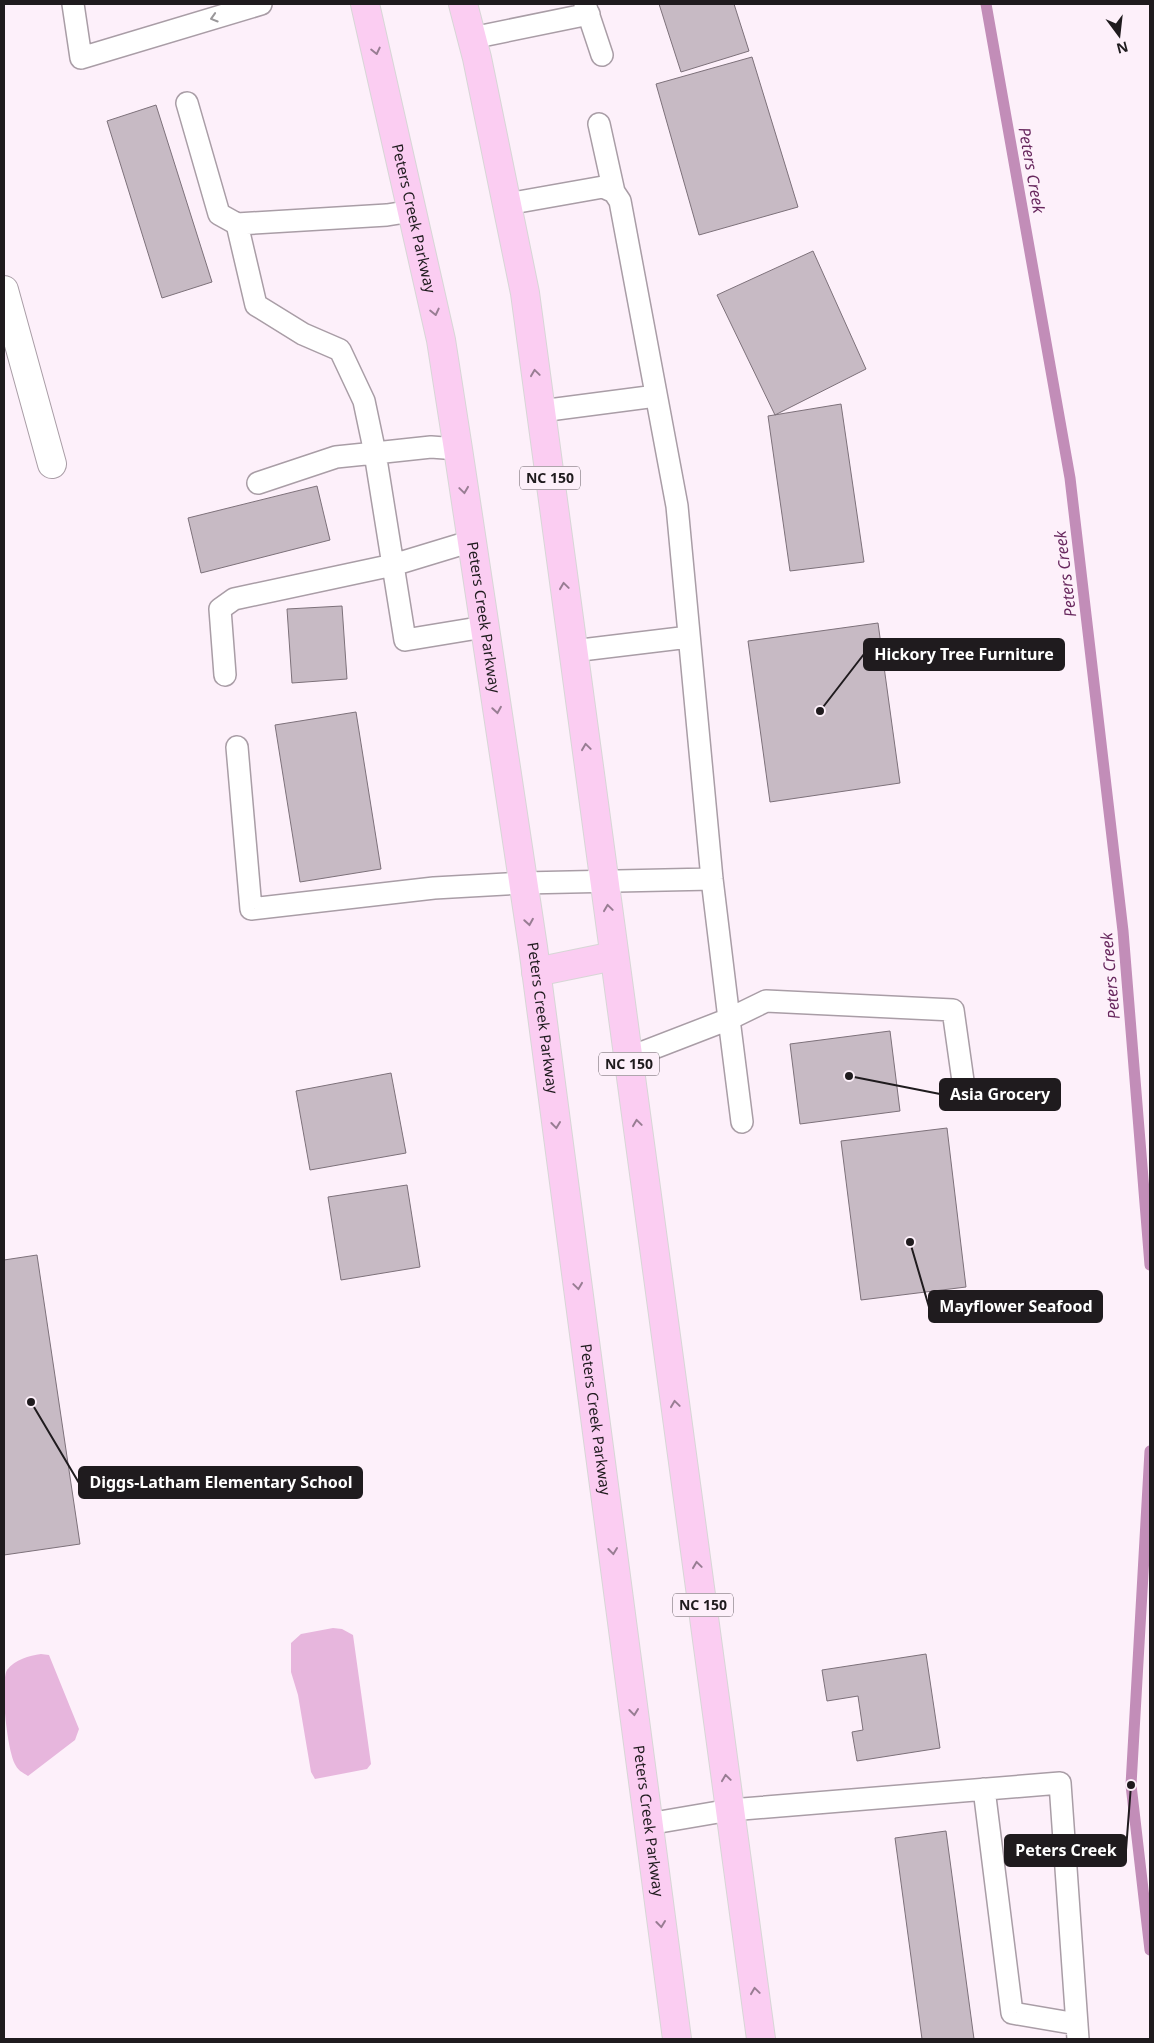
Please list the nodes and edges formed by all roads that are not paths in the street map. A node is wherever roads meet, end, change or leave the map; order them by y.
1 (73, 4) edge
2 (261, 4) edge
3 (365, 4) edge
4 (463, 4) edge
5 (587, 9) edge
6 (472, 38) junction
7 (602, 54) dead end
8 (187, 103) dead end
9 (598, 124) dead end
10 (614, 192) junction
11 (507, 204) junction
12 (412, 210) junction
13 (237, 224) junction
14 (4, 290) edge
15 (656, 396) junction
16 (541, 412) junction
17 (458, 449) junction
18 (375, 453) junction
19 (52, 464) dead end
20 (258, 484) dead end
21 (472, 541) junction
22 (393, 565) junction
23 (484, 627) junction
24 (689, 637) junction
25 (573, 650) junction
26 (225, 675) dead end
27 (237, 747) dead end
28 (712, 879) junction
29 (604, 881) junction
30 (523, 883) junction
31 (614, 956) junction
32 (536, 972) junction
33 (729, 1019) junction
34 (628, 1058) junction
35 (964, 1088) dead end
36 (742, 1122) dead end
37 (984, 1789) junction
38 (730, 1810) junction
39 (648, 1824) junction
40 (1077, 2032) edge
41 (677, 2039) edge
42 (761, 2039) edge

2 -> 1 lane
3 -> 12 main road, Peters Creek Parkway
4 - 6 main road, NC 150
5 - 6 lane
5 - 7 lane
6 - 11 main road, NC 150
8 - 13 lane
9 - 10 lane
10 - 11 lane
10 - 15 lane
16 -> 11 main road, NC 150
12 - 13 lane
12 -> 17 main road, Peters Creek Parkway
13 - 18 lane
14 - 19 street
15 - 16 lane
15 - 24 lane
25 -> 16 main road, NC 150
17 - 18 lane
17 -> 21 main road, Peters Creek Parkway
18 - 20 lane
18 - 22 lane
21 - 22 lane
21 - 23 main road, Peters Creek Parkway
22 - 23 lane
22 - 26 lane
23 -> 30 main road, Peters Creek Parkway
24 - 25 lane
24 - 28 lane
29 -> 25 main road, NC 150
27 - 30 lane
28 - 29 lane
28 - 33 lane
29 - 30 lane
31 -> 29 main road, NC 150
30 -> 32 main road, Peters Creek Parkway
31 - 32 main road
31 - 34 main road, NC 150
32 -> 39 main road, Peters Creek Parkway
33 - 34 lane
33 - 35 lane
33 - 36 lane
38 -> 34 main road, NC 150
37 - 38 lane
37 - 40 lane
37 - 40 lane
38 - 39 lane
42 -> 38 main road, NC 150
39 -> 41 main road, Peters Creek Parkway

